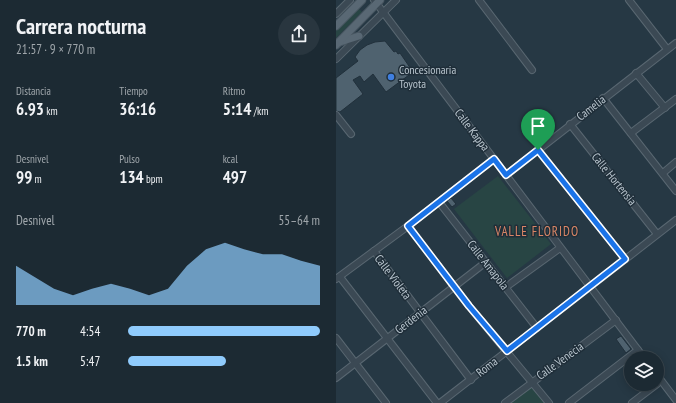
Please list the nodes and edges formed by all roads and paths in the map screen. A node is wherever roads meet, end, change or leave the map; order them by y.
1 (350, 0) edge
2 (362, 0) edge
3 (396, 0) edge
4 (479, 0) edge
5 (629, 0) edge
6 (377, 1) edge
7 (383, 12) junction
8 (336, 14) edge
9 (336, 26) edge
10 (358, 36) junction
11 (676, 43) edge
12 (337, 44) edge
13 (667, 49) junction
14 (336, 59) edge
15 (532, 70) dead end
16 (636, 73) junction
17 (603, 98) junction
18 (676, 99) edge
19 (665, 108) junction
20 (336, 115) edge
21 (570, 124) junction
22 (631, 133) junction
23 (351, 134) dead end
24 (538, 150) junction
25 (494, 159) junction
26 (676, 162) edge
27 (662, 174) junction
28 (506, 175) junction
29 (676, 191) edge
30 (439, 202) junction
31 (676, 220) edge
32 (408, 226) junction
33 (657, 234) junction
34 (560, 248) junction
35 (374, 251) junction
36 (625, 259) junction
37 (486, 262) junction
38 (338, 278) edge
39 (454, 287) junction
40 (506, 287) junction
41 (590, 287) junction
42 (420, 313) junction
43 (616, 320) junction
44 (537, 328) junction
45 (336, 338) edge
46 (387, 339) junction
47 (638, 350) joint
48 (507, 351) junction
49 (355, 363) junction
50 (336, 378) edge
51 (471, 380) junction
52 (532, 382) junction
53 (664, 389) edge
54 (648, 391) edge
55 (676, 400) edge
56 (386, 403) edge
57 (437, 403) edge
58 (440, 403) edge
59 (505, 403) edge
60 (549, 403) edge
61 (569, 403) edge
62 (632, 403) edge

1 - 8 street
2 - 9 main road
3 - 7 street
4 - 15 street
5 - 13 street
6 - 7 street, Calle Kappa
6 - 12 main road
7 - 10 street
7 - 25 street, Calle Kappa
10 - 12 main road
10 - 14 street
11 - 13 street, Camelia
13 - 16 street, Camelia
16 - 17 street, Camelia
16 - 19 street
17 - 21 street, Camelia
17 - 22 street
18 - 19 street
19 - 22 street
20 - 23 street
21 - 24 street, Camelia
21 - 33 street, Calle Hortensia
22 - 27 street
24 - 28 street, Camelia
24 - 36 street
25 - 28 street, Calle Kappa
25 - 30 street
26 - 27 street
27 - 29 street
28 - 34 street, Calle Kappa
30 - 32 street
30 - 37 street, Calle Amapola
31 - 33 street, Roma
32 - 35 street
32 - 39 street
33 - 36 street, Roma
34 - 40 street
34 - 41 street, Calle Kappa
35 - 38 street
35 - 42 street, Calle Violeta
36 - 41 street, Roma
37 - 39 street, Gerdenia
37 - 40 street, Calle Amapola
38 - 46 street
39 - 42 street, Gerdenia
39 - 48 street
40 - 44 street, Calle Amapola
41 - 43 street, Calle Kappa
41 - 44 street, Roma
42 - 46 street, Gerdenia
42 - 51 street, Calle Violeta
43 - 47 street, Calle Kappa
43 - 52 street, Calle Venecia
44 - 48 street, Roma
45 - 49 street
46 - 49 street, Gerdenia
46 - 57 street
47 - 61 street
48 - 51 street, Roma
48 - 52 street
49 - 50 street, Gerdenia
49 - 56 street
51 - 58 street, Roma
52 - 59 street, Calle Venecia
52 - 60 street
53 - 55 street
54 - 62 street

